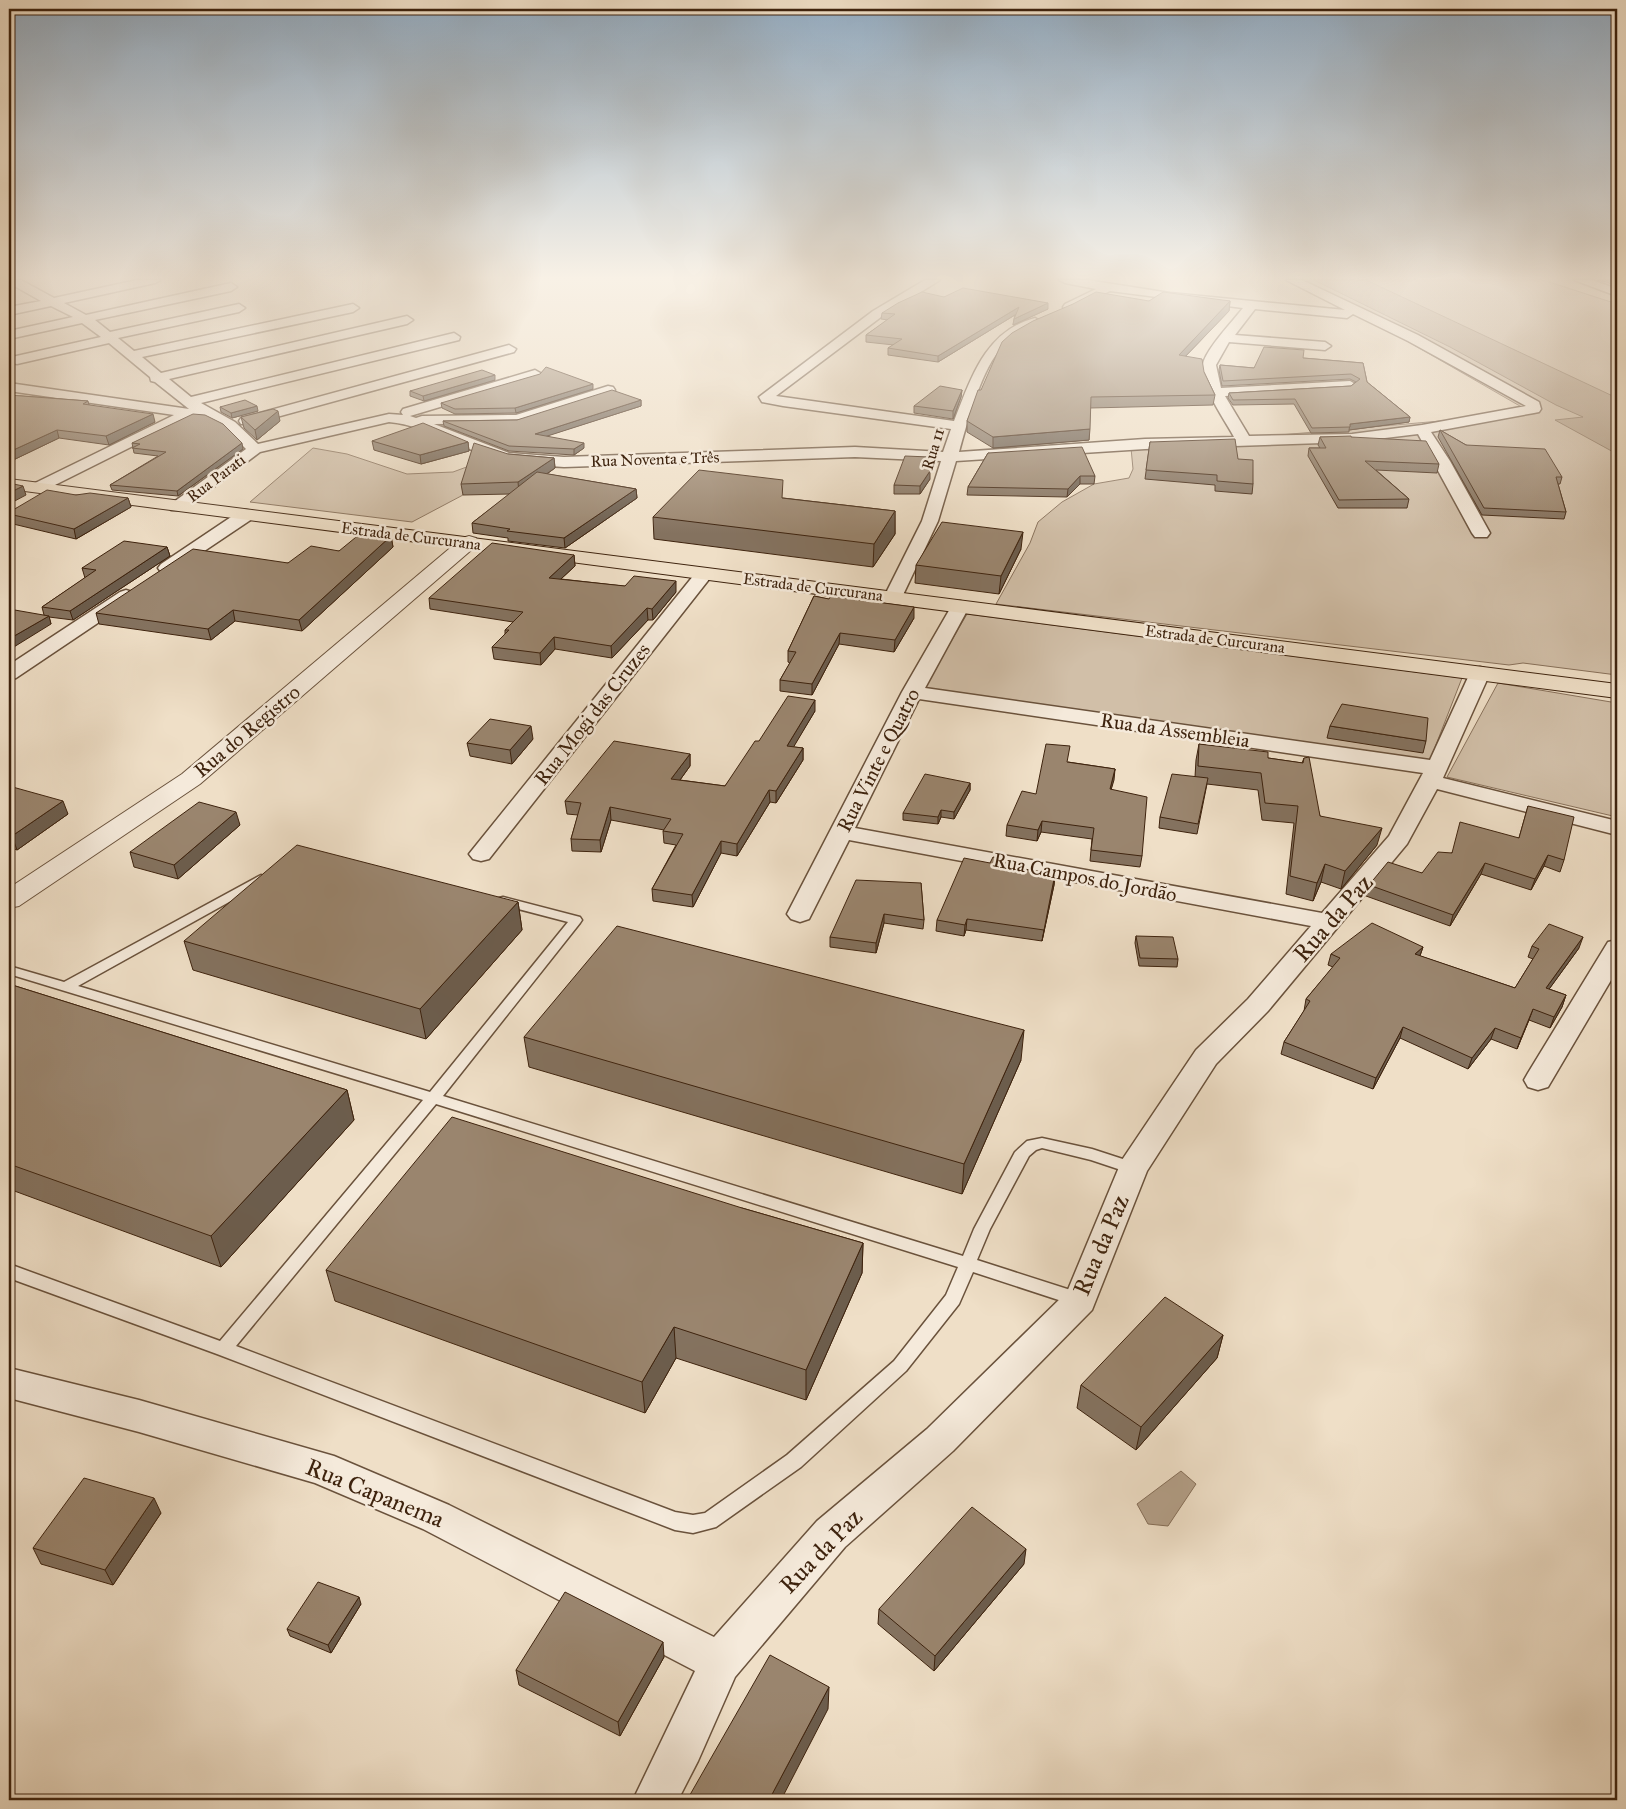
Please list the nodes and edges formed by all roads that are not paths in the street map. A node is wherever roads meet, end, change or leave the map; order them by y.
1 (140, 364) edge
2 (215, 364) edge
3 (351, 364) edge
4 (453, 364) edge
5 (810, 364) edge
6 (983, 364) edge
7 (1209, 364) edge
8 (1461, 364) edge
9 (535, 374) edge
10 (156, 378) junction
11 (1350, 385) edge
12 (13, 390) edge
13 (608, 390) edge
14 (1217, 392) junction
15 (187, 408) junction
16 (389, 418) junction
17 (409, 420) junction
18 (230, 426) junction
19 (959, 426) junction
20 (1422, 429) junction
21 (1245, 442) junction
22 (256, 449) junction
23 (949, 457) junction
24 (9, 484) edge
25 (43, 489) junction
26 (25, 504) edge
27 (177, 507) junction
28 (246, 515) junction
29 (1481, 533) dead end
30 (469, 542) junction
31 (704, 574) junction
32 (156, 576) edge
33 (140, 586) edge
34 (893, 597) junction
35 (960, 606) junction
36 (1480, 673) junction
37 (9, 674) edge
38 (1617, 691) edge
39 (912, 692) junction
40 (1434, 774) junction
41 (1617, 828) edge
42 (841, 832) junction
43 (481, 854) dead end
44 (270, 875) edge
45 (494, 899) edge
46 (9, 900) edge
47 (800, 914) dead end
48 (1329, 922) junction
49 (1617, 948) edge
50 (9, 970) edge
51 (66, 987) junction
52 (1538, 1080) dead end
53 (433, 1098) junction
54 (1133, 1168) junction
55 (969, 1264) junction
56 (9, 1271) edge
57 (1080, 1300) junction
58 (223, 1349) junction
59 (9, 1382) edge
60 (720, 1662) junction
61 (655, 1800) edge

1 - 10 street
2 - 10 street
3 - 15 street
4 - 18 street
5 - 19 street
6 - 19 street, Rua 11
7 - 14 street
8 - 20 street, Rua Noventa e Três
9 - 16 street
10 - 15 street
11 - 14 street
12 - 15 street
13 - 17 street
14 - 21 street
15 - 18 street, Rua Parati
15 - 25 street
16 - 17 street, Rua Noventa e Três
16 - 22 street, Rua Noventa e Três
17 - 23 street, Rua Noventa e Três
18 - 22 street, Rua Parati
19 - 23 street, Rua 11
20 - 21 street, Rua Noventa e Três
20 - 29 street
21 - 23 street, Rua Noventa e Três
22 - 27 street, Rua Parati
23 - 34 street, Rua 11
24 - 25 main road, Estrada de Curcurana
25 - 26 street
25 - 27 main road, Estrada de Curcurana
27 - 28 main road, Estrada de Curcurana
28 - 30 main road, Estrada de Curcurana
28 - 32 street
30 - 31 main road, Estrada de Curcurana
30 - 46 street, Rua do Registro
31 - 34 main road, Estrada de Curcurana
31 - 43 street, Rua Mogi das Cruzes
33 - 37 street
34 - 35 main road, Estrada de Curcurana
35 - 36 main road, Estrada de Curcurana
35 - 39 street, Rua Vinte e Quatro
36 - 38 main road, Estrada de Curcurana
36 - 40 street, Rua da Paz
39 - 40 street, Rua da Assembleia
39 - 42 street, Rua Vinte e Quatro
40 - 41 street, Rua da Assembleia
40 - 48 street, Rua da Paz
42 - 47 street, Rua Vinte e Quatro
42 - 48 street, Rua Campos do Jordão
44 - 51 lane
45 - 53 lane
48 - 54 street, Rua da Paz
49 - 52 street
50 - 51 lane
51 - 53 lane
53 - 55 lane
53 - 58 lane
54 - 55 lane
54 - 57 street, Rua da Paz
55 - 57 lane
55 - 58 lane
56 - 58 lane
57 - 60 street, Rua da Paz
59 - 60 street, Rua Capanema
60 - 61 street, Rua da Paz

